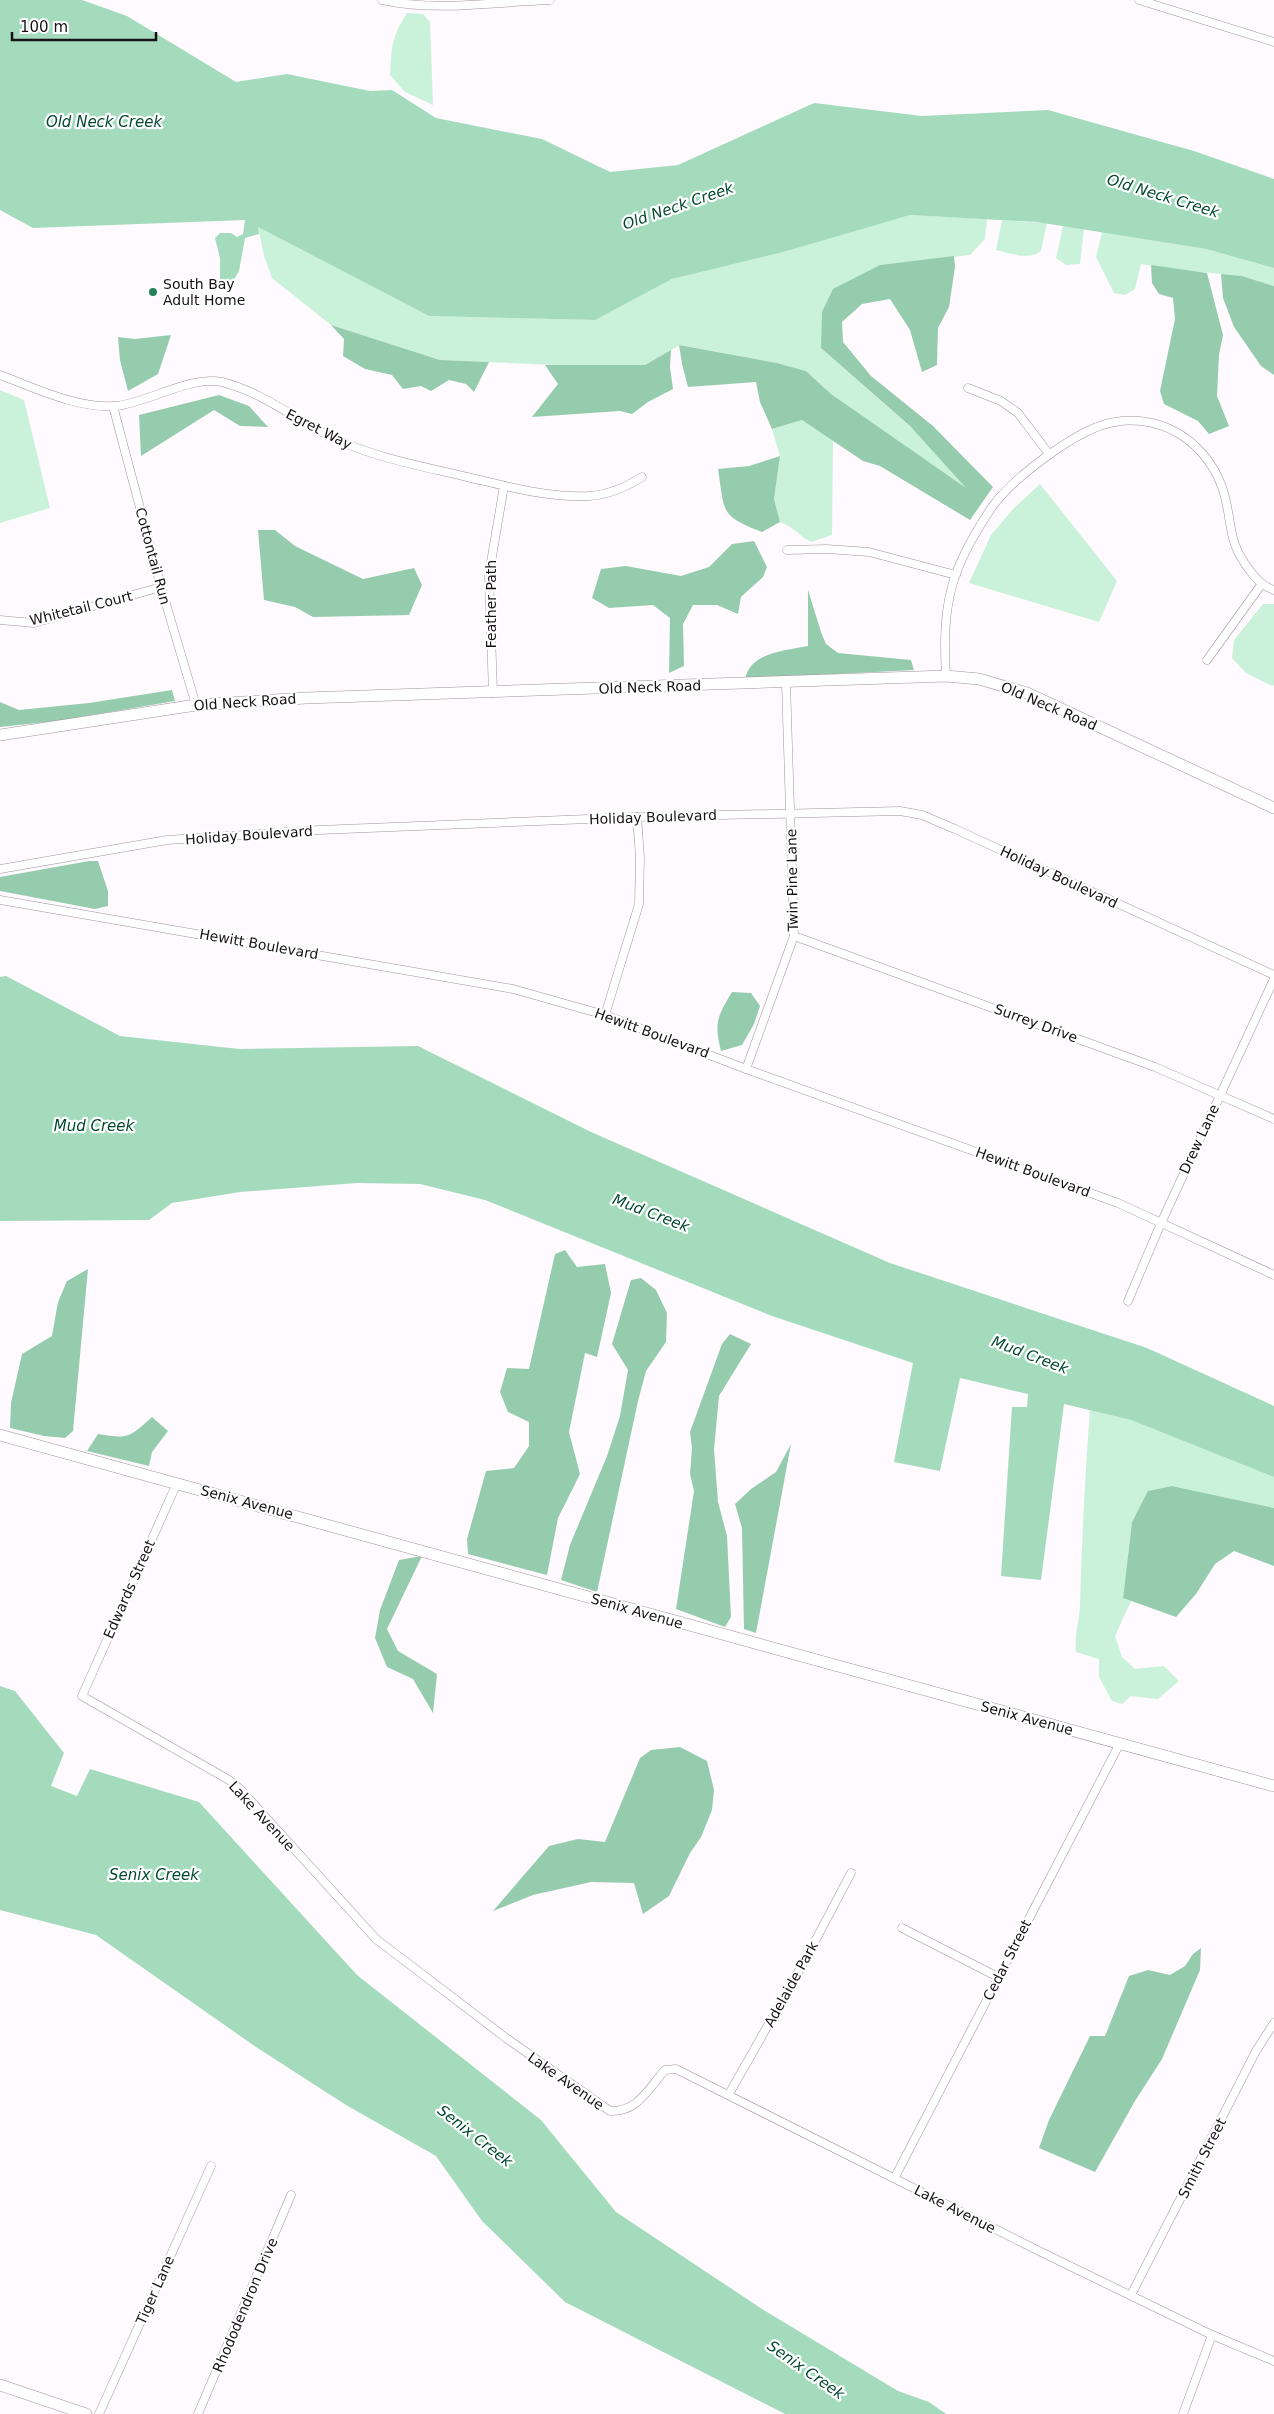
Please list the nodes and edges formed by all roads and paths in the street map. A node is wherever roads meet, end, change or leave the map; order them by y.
1 (382, 0) edge
2 (550, 0) edge
3 (1139, 0) edge
4 (1274, 42) edge
5 (0, 375) edge
6 (968, 388) dead end
7 (113, 406) junction
8 (1049, 454) junction
9 (642, 477) dead end
10 (504, 486) junction
11 (787, 550) dead end
12 (956, 575) junction
13 (1261, 585) junction
14 (161, 587) junction
15 (1274, 590) edge
16 (0, 620) edge
17 (1207, 660) dead end
18 (946, 676) junction
19 (786, 683) junction
20 (493, 693) junction
21 (196, 705) junction
22 (0, 735) edge
23 (1274, 808) edge
24 (791, 814) junction
25 (637, 817) junction
26 (0, 869) edge
27 (0, 900) edge
28 (794, 936) junction
29 (1274, 975) edge
30 (1274, 979) edge
31 (606, 1015) junction
32 (746, 1068) junction
33 (1220, 1094) junction
34 (1274, 1119) edge
35 (1161, 1223) junction
36 (1274, 1275) edge
37 (1128, 1301) dead end
38 (0, 1435) edge
39 (177, 1483) junction
40 (82, 1696) joint
41 (1120, 1744) junction
42 (1274, 1786) edge
43 (852, 1873) dead end
44 (902, 1928) dead end
45 (998, 1977) junction
46 (1274, 2023) edge
47 (729, 2094) junction
48 (211, 2166) dead end
49 (895, 2178) junction
50 (292, 2195) dead end
51 (1131, 2295) junction
52 (1212, 2335) junction
53 (1274, 2361) edge
54 (0, 2385) edge
55 (86, 2414) edge
56 (99, 2414) edge
57 (198, 2414) edge
58 (1183, 2414) edge

1 - 2 street
3 - 4 street
5 - 7 street, Egret Way
6 - 8 street
7 - 10 street, Egret Way
7 - 14 street, Cottontail Run
8 - 12 street
8 - 13 street
9 - 10 street, Egret Way
10 - 20 street, Feather Path
11 - 12 street
12 - 18 street
13 - 15 street
13 - 17 street
14 - 16 street, Whitetail Court
14 - 21 street, Cottontail Run
18 - 19 street, Old Neck Road
18 - 23 street, Old Neck Road
19 - 20 street, Old Neck Road
19 - 24 street, Twin Pine Lane
20 - 21 street, Old Neck Road
21 - 22 street, Old Neck Road
24 - 25 street, Holiday Boulevard
24 - 28 street, Twin Pine Lane
24 - 29 street, Holiday Boulevard
25 - 26 street, Holiday Boulevard
25 - 31 street
27 - 31 street, Hewitt Boulevard
28 - 32 street, Twin Pine Lane
28 - 33 street, Surrey Drive
30 - 33 street, Drew Lane
31 - 32 street, Hewitt Boulevard
32 - 35 street, Hewitt Boulevard
33 - 34 street, Surrey Drive
33 - 35 street, Drew Lane
35 - 36 street, Hewitt Boulevard
35 - 37 street, Drew Lane
38 - 39 street, Senix Avenue
39 - 40 street, Edwards Street
39 - 41 street, Senix Avenue
40 - 47 street, Lake Avenue
41 - 42 street, Senix Avenue
41 - 45 street, Cedar Street
43 - 47 street, Adelaide Park
44 - 45 street
45 - 49 street, Cedar Street
46 - 51 street, Smith Street
47 - 49 street, Lake Avenue
48 - 56 street, Tiger Lane
49 - 51 street, Lake Avenue
50 - 57 street, Rhododendron Drive
51 - 52 street, Lake Avenue
52 - 53 street, Lake Avenue
52 - 58 street
54 - 55 street

